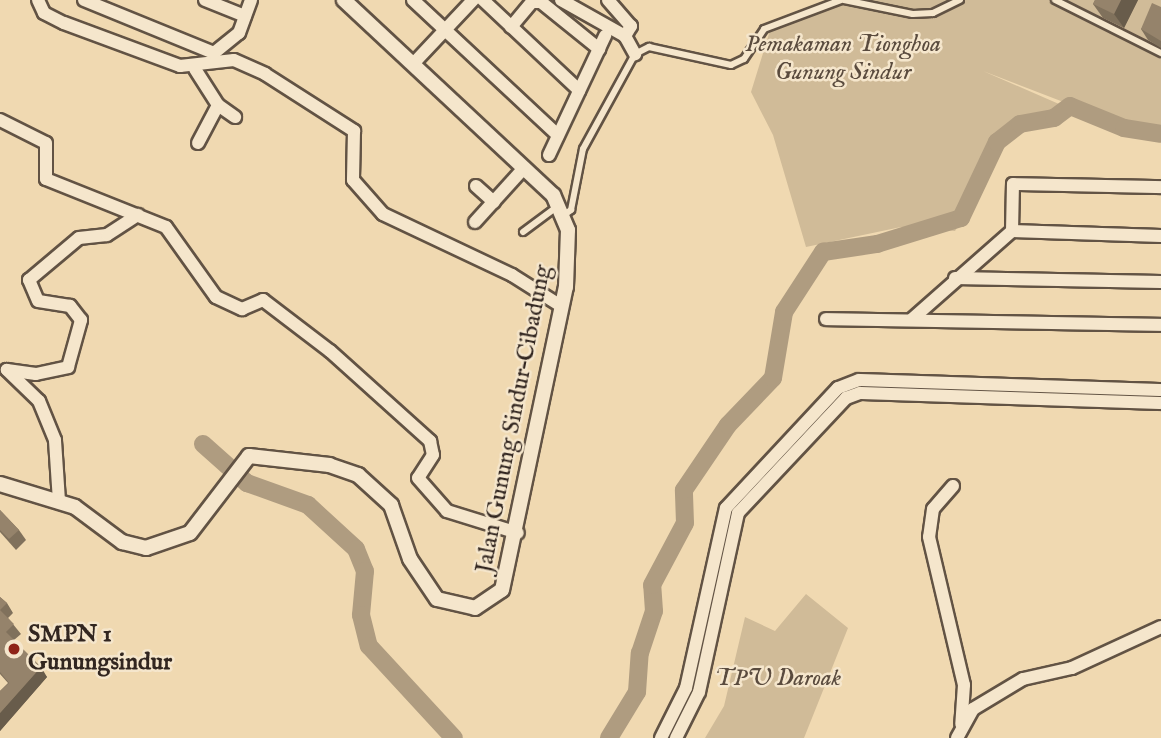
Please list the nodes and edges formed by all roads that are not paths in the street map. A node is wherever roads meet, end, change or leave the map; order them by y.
1 (37, 0) edge
2 (84, 0) edge
3 (205, 0) edge
4 (251, 0) edge
5 (344, 0) edge
6 (413, 0) edge
7 (473, 0) edge
8 (483, 0) edge
9 (561, 0) edge
10 (608, 0) edge
11 (843, 0) edge
12 (960, 0) edge
13 (1055, 0) edge
14 (245, 16) junction
15 (511, 27) junction
16 (445, 30) junction
17 (605, 36) dead end
18 (625, 36) junction
19 (598, 49) junction
20 (1161, 53) edge
21 (635, 54) junction
22 (413, 64) junction
23 (195, 69) junction
24 (579, 90) junction
25 (218, 105) junction
26 (235, 117) dead end
27 (0, 120) edge
28 (558, 135) junction
29 (198, 143) dead end
30 (549, 155) dead end
31 (524, 168) junction
32 (476, 186) dead end
33 (1161, 187) edge
34 (494, 202) junction
35 (562, 210) junction
36 (138, 215) junction
37 (474, 222) dead end
38 (1012, 231) junction
39 (523, 232) dead end
40 (1161, 236) edge
41 (955, 278) junction
42 (1161, 282) edge
43 (561, 306) junction
44 (826, 319) dead end
45 (911, 320) junction
46 (1161, 325) edge
47 (1161, 390) edge
48 (1161, 403) edge
49 (0, 484) edge
50 (953, 486) dead end
51 (59, 501) junction
52 (519, 533) junction
53 (1161, 627) edge
54 (961, 724) junction
55 (661, 738) edge
56 (676, 738) edge
57 (957, 738) edge

1 - 23 street
2 - 14 street
3 - 14 street
4 - 14 street
5 - 22 street
6 - 16 street
7 - 16 street
8 - 15 street
9 - 18 street
10 - 18 street
11 - 12 lane
11 - 21 lane
13 - 20 lane
15 - 19 street
15 - 24 street
16 - 22 street
16 - 28 street
17 - 19 street
18 - 21 street
19 - 24 street
21 - 35 lane
22 - 31 street
23 - 25 street
23 - 43 street
24 - 28 street
25 - 26 street
25 - 29 street
27 - 36 street
28 - 30 street
31 - 34 street
31 - 35 street
32 - 34 street
33 - 38 street
34 - 37 street
35 - 39 lane
35 - 43 street, Jalan Gunung Sindur–Cibadung
36 - 51 street
36 - 52 street
38 - 40 street
38 - 41 street
41 - 42 street
41 - 45 street
43 - 52 street, Jalan Gunung Sindur–Cibadung
44 - 45 street
45 - 46 street
47 - 55 street
48 - 56 street
49 - 51 street, Jalan Gunung Sindur–Cibadung
50 - 54 street
51 - 52 street, Jalan Gunung Sindur–Cibadung
53 - 54 street
54 - 57 street

